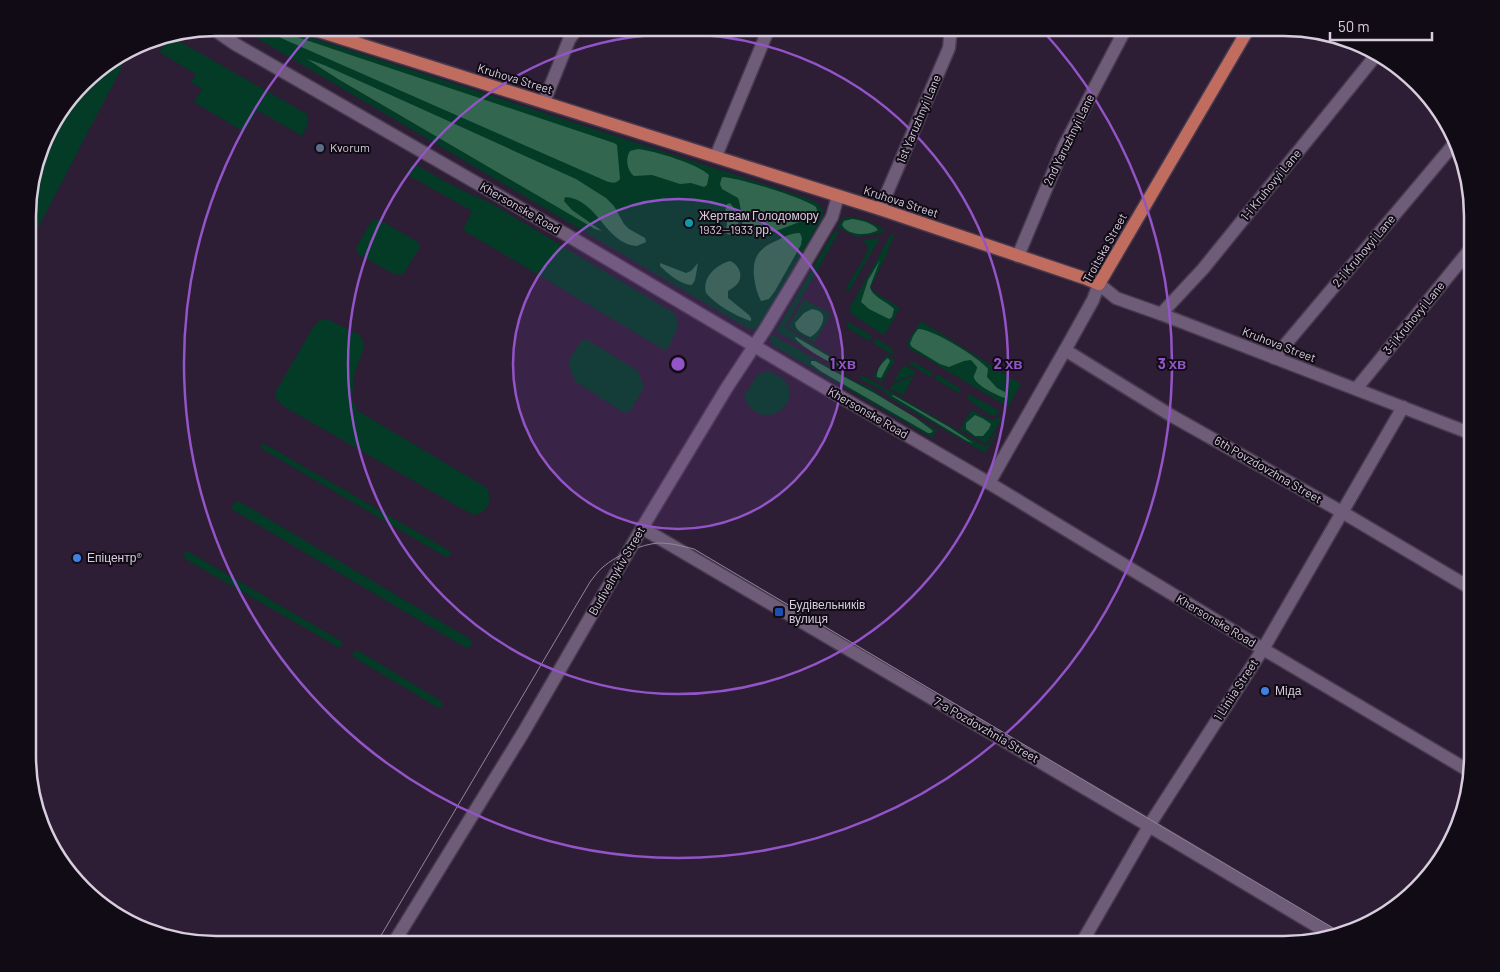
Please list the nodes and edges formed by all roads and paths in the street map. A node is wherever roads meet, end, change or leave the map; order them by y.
1 (224, 36) edge
2 (334, 36) edge
3 (571, 36) edge
4 (766, 36) edge
5 (950, 36) edge
6 (1122, 36) edge
7 (1244, 36) edge
8 (1373, 60) edge
9 (544, 102) junction
10 (1450, 148) edge
11 (716, 156) junction
12 (838, 196) junction
13 (880, 209) junction
14 (1018, 256) junction
15 (1464, 257) edge
16 (1099, 284) junction
17 (1161, 314) junction
18 (754, 345) junction
19 (1065, 350) junction
20 (1274, 358) junction
21 (1356, 389) junction
22 (1403, 407) junction
23 (1464, 431) edge
24 (988, 483) junction
25 (1342, 512) junction
26 (642, 528) junction
27 (1464, 584) edge
28 (1263, 649) junction
29 (1463, 767) edge
30 (1150, 826) junction
31 (1319, 932) edge
32 (398, 936) edge
33 (1086, 936) edge

1 - 18 street, Khersonske Road
2 - 9 main road, Kruhova Street
3 - 9 street
4 - 11 street
5 - 13 street, 1st Yaruzhnyi Lane
6 - 14 street, 2nd Yaruzhnyi Lane
7 - 16 main road, Troitska Street
8 - 17 street, 1-i Kruhovyi Lane
9 - 11 main road, Kruhova Street
10 - 20 street, 2-i Kruhovyi Lane
11 - 12 main road, Kruhova Street
12 - 13 main road, Kruhova Street
12 - 18 street, Budivelnykiv Street
13 - 14 main road, Kruhova Street
14 - 16 main road, Kruhova Street
15 - 21 street, 3-i Kruhovyi Lane
16 - 17 street, Kruhova Street
16 - 19 street, Troitska Street
17 - 20 street, Kruhova Street
18 - 24 street, Khersonske Road
18 - 26 street, Budivelnykiv Street
19 - 24 street, Troitska Street
19 - 25 street, 6th Povzdovzhna Street
20 - 21 street, Kruhova Street
21 - 22 street, Kruhova Street
22 - 23 street, Kruhova Street
22 - 25 street, 1 Liniia Street
24 - 28 street, Khersonske Road
25 - 27 street, 6th Povzdovzhna Street
25 - 28 street, 1 Liniia Street
26 - 30 street, 7-a Pozdovzhnia Street
26 - 32 street, Budivelnykiv Street
28 - 29 street, Khersonske Road
28 - 30 street, 1 Liniia Street
30 - 31 street, 7-a Pozdovzhnia Street
30 - 33 street, 1 Liniia Street

